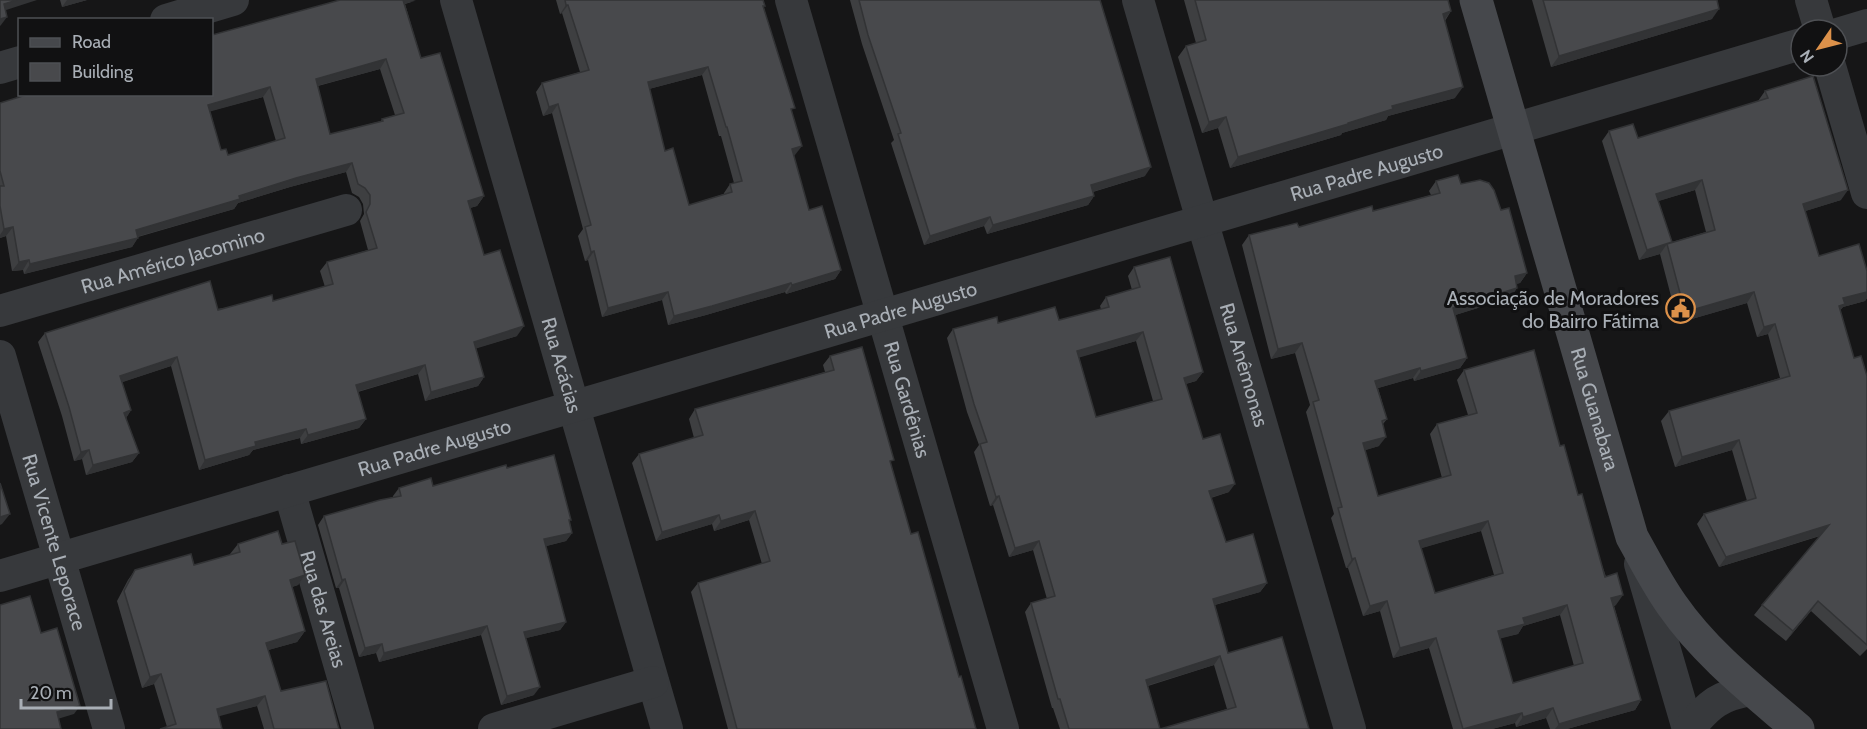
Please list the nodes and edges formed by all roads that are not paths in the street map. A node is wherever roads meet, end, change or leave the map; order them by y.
1 (233, 0) edge
2 (456, 0) edge
3 (791, 0) edge
4 (1138, 0) edge
5 (1476, 0) edge
6 (1811, 0) edge
7 (173, 18) edge
8 (1816, 18) edge
9 (1867, 25) edge
10 (1849, 30) edge
11 (1789, 48) edge
12 (18, 63) edge
13 (0, 68) edge
14 (1833, 78) edge
15 (1514, 129) junction
16 (1867, 193) edge
17 (346, 210) dead end
18 (1202, 221) junction
19 (0, 311) edge
20 (882, 316) junction
21 (0, 356) edge
22 (574, 407) junction
23 (289, 490) junction
24 (1632, 537) junction
25 (59, 559) junction
26 (0, 576) edge
27 (653, 682) junction
28 (1752, 690) junction
29 (109, 729) edge
30 (358, 729) edge
31 (494, 729) edge
32 (667, 729) edge
33 (1003, 729) edge
34 (1350, 729) edge
35 (1688, 729) edge
36 (1798, 729) edge

1 - 7 street
2 - 22 street, Rua Acácias
3 - 20 street, Rua Gardênias
4 - 18 street, Rua Anêmonas
5 - 15 main road, Rua Guanabara
6 - 8 street
9 - 10 street
11 - 15 street, Rua Padre Augusto
12 - 13 street
14 - 16 street
15 - 18 street, Rua Padre Augusto
15 - 24 main road, Rua Guanabara
17 - 19 street, Rua Américo Jacomino
18 - 20 street, Rua Padre Augusto
18 - 34 street, Rua Anêmonas
20 - 22 street, Rua Padre Augusto
20 - 33 street, Rua Gardênias
21 - 25 street, Rua Vicente Leporace
22 - 23 street, Rua Padre Augusto
22 - 27 street, Rua Acácias
23 - 25 street, Rua Padre Augusto
23 - 30 street, Rua das Areias
24 - 28 main road, Rua Guanabara
24 - 35 street
25 - 26 street, Rua Padre Augusto
25 - 29 street, Rua Vicente Leporace
27 - 31 street
27 - 32 street, Rua Acácias
28 - 35 street
28 - 36 main road, Rua Guanabara

